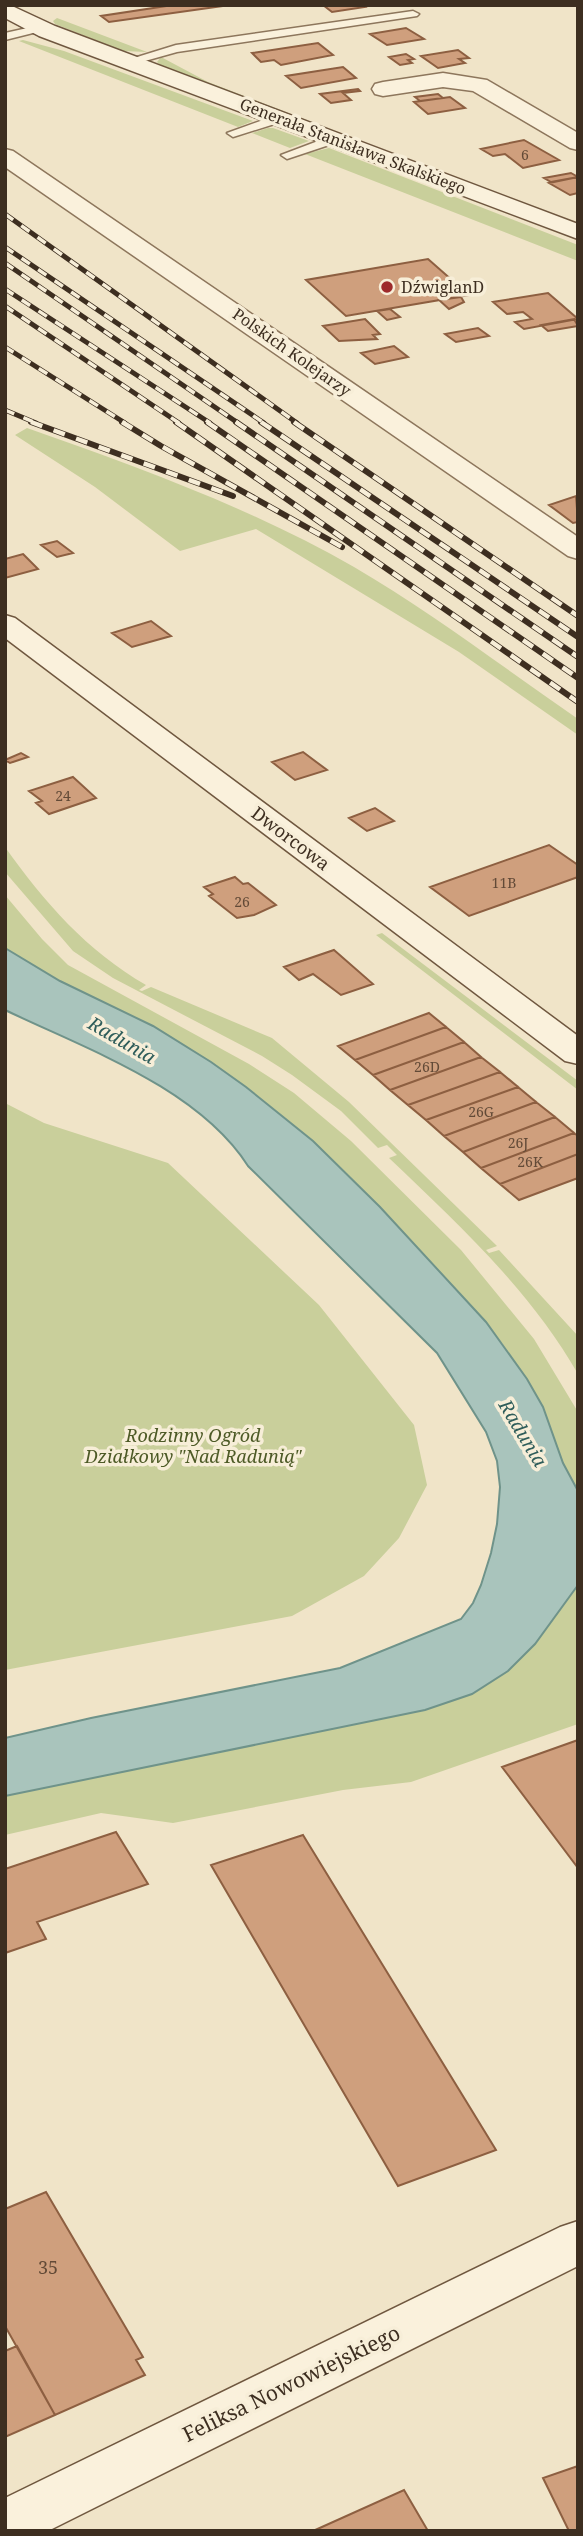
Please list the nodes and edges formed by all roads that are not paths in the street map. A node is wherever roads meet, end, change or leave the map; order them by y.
1 (5, 10) edge
2 (413, 14) dead end
3 (41, 28) junction
4 (5, 37) edge
5 (127, 62) junction
6 (383, 89) dead end
7 (280, 118) junction
8 (233, 133) dead end
9 (334, 139) junction
10 (578, 144) edge
11 (287, 155) dead end
12 (5, 156) edge
13 (578, 232) edge
14 (578, 550) edge
15 (5, 624) edge
16 (578, 1053) edge
17 (578, 2242) edge
18 (5, 2525) edge

1 - 3 street, Generała Stanisława Skalskiego
2 - 5 lane
3 - 4 lane
3 - 5 street, Generała Stanisława Skalskiego
5 - 7 street, Generała Stanisława Skalskiego
6 - 10 street
7 - 8 lane
7 - 9 street, Generała Stanisława Skalskiego
9 - 11 lane
9 - 13 street, Generała Stanisława Skalskiego
12 - 14 street, Polskich Kolejarzy
15 - 16 street, Dworcowa
17 - 18 street, Feliksa Nowowiejskiego

